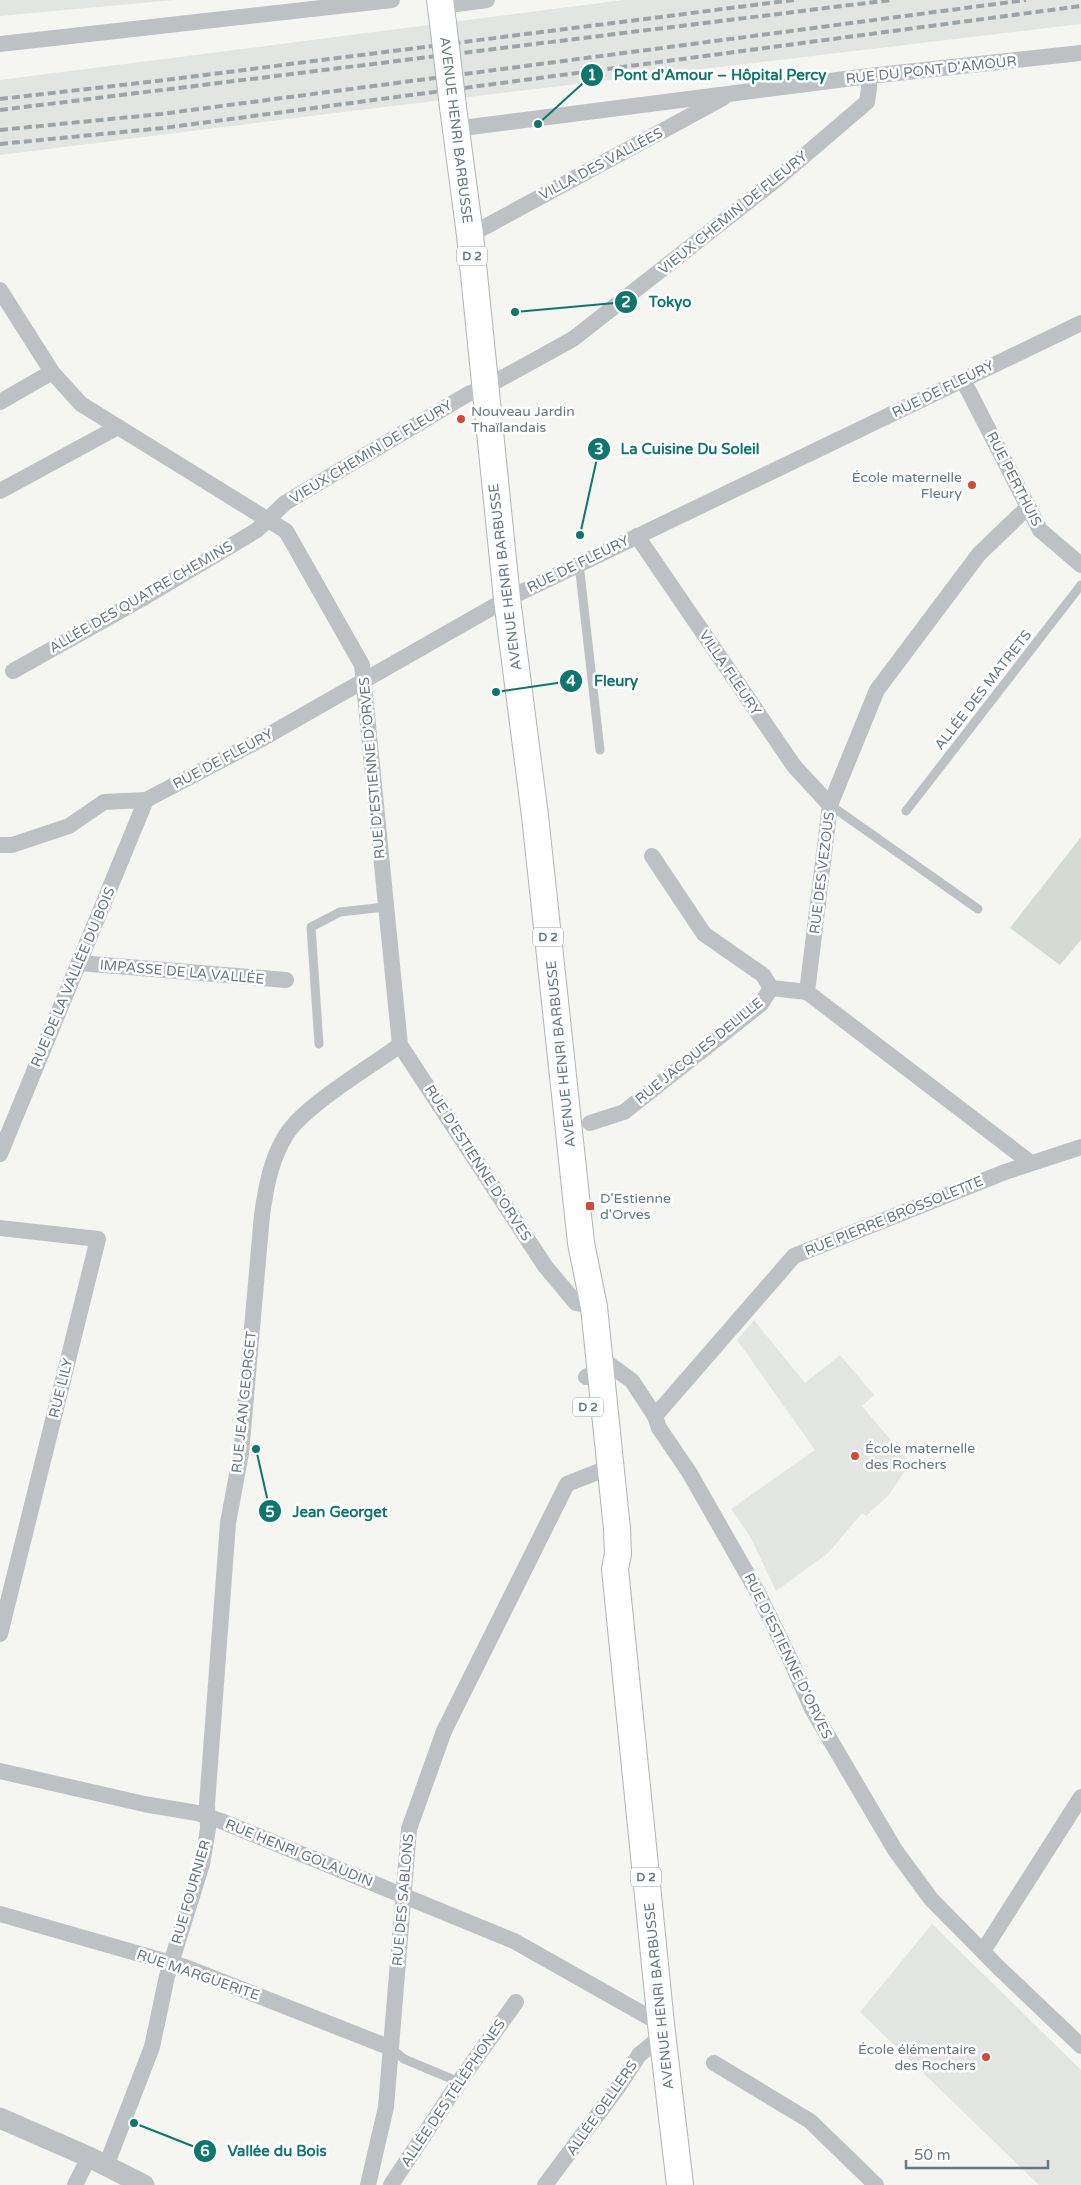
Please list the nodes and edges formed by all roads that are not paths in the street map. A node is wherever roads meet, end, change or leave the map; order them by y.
1 (392, 0) edge
2 (487, 0) edge
3 (442, 8) edge
4 (0, 44) edge
5 (1081, 53) edge
6 (869, 76) junction
7 (732, 94) junction
8 (454, 115) junction
9 (470, 235) junction
10 (0, 290) edge
11 (1081, 323) edge
12 (52, 372) junction
13 (963, 380) junction
14 (484, 388) junction
15 (0, 402) edge
16 (118, 427) junction
17 (0, 491) edge
18 (1028, 508) junction
19 (267, 520) junction
20 (637, 536) junction
21 (579, 564) junction
22 (1081, 565) edge
23 (1081, 585) edge
24 (507, 599) junction
25 (13, 671) dead end
26 (363, 682) junction
27 (600, 750) dead end
28 (146, 800) junction
29 (830, 805) junction
30 (906, 811) dead end
31 (0, 845) edge
32 (652, 856) dead end
33 (385, 907) junction
34 (978, 909) dead end
35 (79, 963) junction
36 (286, 980) dead end
37 (771, 988) junction
38 (807, 992) junction
39 (319, 1044) dead end
40 (400, 1045) junction
41 (590, 1123) dead end
42 (1081, 1147) edge
43 (0, 1154) edge
44 (1031, 1163) junction
45 (0, 1228) edge
46 (585, 1305) junction
47 (593, 1372) junction
48 (655, 1416) junction
49 (602, 1470) junction
50 (0, 1634) edge
51 (0, 1771) edge
52 (1081, 1797) edge
53 (209, 1817) junction
54 (403, 1896) junction
55 (0, 1914) edge
56 (983, 1951) junction
57 (172, 1964) junction
58 (516, 2002) dead end
59 (662, 2030) junction
60 (1081, 2046) edge
61 (391, 2048) junction
62 (714, 2063) dead end
63 (459, 2082) junction
64 (0, 2118) edge
65 (98, 2161) junction
66 (75, 2185) edge
67 (144, 2185) edge
68 (368, 2185) edge
69 (391, 2185) edge
70 (546, 2185) edge
71 (680, 2185) edge
72 (876, 2185) edge

1 - 4 street
2 - 3 street
3 - 8 main road, AVENUE HENRI BARBUSSE / D 2, bridge
5 - 6 street, RUE DU PONT D'AMOUR
6 - 7 street, RUE DU PONT D'AMOUR
6 - 14 street, VIEUX CHEMIN DE FLEURY
7 - 8 street, RUE DU PONT D'AMOUR
7 - 9 street, VILLA DES VALLÉES
8 - 9 main road, AVENUE HENRI BARBUSSE / D 2
9 - 14 main road, AVENUE HENRI BARBUSSE / D 2
10 - 12 street, RUE D'ESTIENNE D'ORVES
11 - 13 street, RUE DE FLEURY
12 - 15 street
12 - 16 street, RUE D'ESTIENNE D'ORVES
13 - 18 street, RUE PERTHUIS
13 - 20 street, RUE DE FLEURY
14 - 19 street, VIEUX CHEMIN DE FLEURY
14 - 24 main road, AVENUE HENRI BARBUSSE / D 2
16 - 17 street
16 - 19 street, RUE D'ESTIENNE D'ORVES
18 - 22 street, RUE PERTHUIS
18 - 29 street, RUE DES VEZOUS
19 - 25 street, ALLÉE DES QUATRE CHEMINS
19 - 26 street, RUE D'ESTIENNE D'ORVES
20 - 21 street, RUE DE FLEURY
20 - 29 street, VILLA FLEURY
21 - 24 street, RUE DE FLEURY
21 - 27 lane
23 - 30 lane, ALLÉE DES MATRETS
24 - 26 street, RUE DE FLEURY
24 - 46 main road, AVENUE HENRI BARBUSSE / D 2
26 - 28 street, RUE DE FLEURY
26 - 33 street, RUE D'ESTIENNE D'ORVES
28 - 31 street, RUE DE FLEURY
28 - 35 street, RUE DE LA VALLÉE DU BOIS
29 - 34 lane
29 - 38 street, RUE DES VEZOUS
32 - 37 street
33 - 39 lane
33 - 40 street, RUE D'ESTIENNE D'ORVES
35 - 36 street, IMPASSE DE LA VALLÉE
35 - 43 street, RUE DE LA VALLÉE DU BOIS
37 - 38 street, RUE JACQUES DELILLE
37 - 41 street, RUE JACQUES DELILLE
38 - 44 street
40 - 46 street, RUE D'ESTIENNE D'ORVES
40 - 53 street, RUE JEAN GEORGET
42 - 44 street, RUE PIERRE BROSSOLETTE
44 - 48 street, RUE PIERRE BROSSOLETTE
45 - 50 street, RUE LILY
46 - 47 main road, AVENUE HENRI BARBUSSE / D 2
47 - 48 street, RUE D'ESTIENNE D'ORVES
47 - 49 main road, AVENUE HENRI BARBUSSE / D 2
48 - 56 street, RUE D'ESTIENNE D'ORVES
49 - 54 street, RUE DES SABLONS
49 - 59 main road, AVENUE HENRI BARBUSSE / D 2
51 - 53 street, RUE HENRI GOLAUDIN
52 - 56 street
53 - 54 street, RUE HENRI GOLAUDIN
53 - 57 street, RUE FOURNIER
54 - 59 street, RUE HENRI GOLAUDIN
54 - 61 street, RUE DES SABLONS
55 - 57 street, RUE MARGUERITE
56 - 60 street, RUE D'ESTIENNE D'ORVES
57 - 61 street, RUE MARGUERITE
57 - 65 street, RUE FOURNIER
58 - 63 street, ALLÉE DES TÉLÉPHONES
59 - 70 street, ALLÉE OELLERS
59 - 71 main road, AVENUE HENRI BARBUSSE / D 2
61 - 63 lane
61 - 68 street, RUE DES SABLONS
62 - 72 street
63 - 69 street, ALLÉE DES TÉLÉPHONES
64 - 65 street
65 - 66 street, RUE FOURNIER
65 - 67 street

